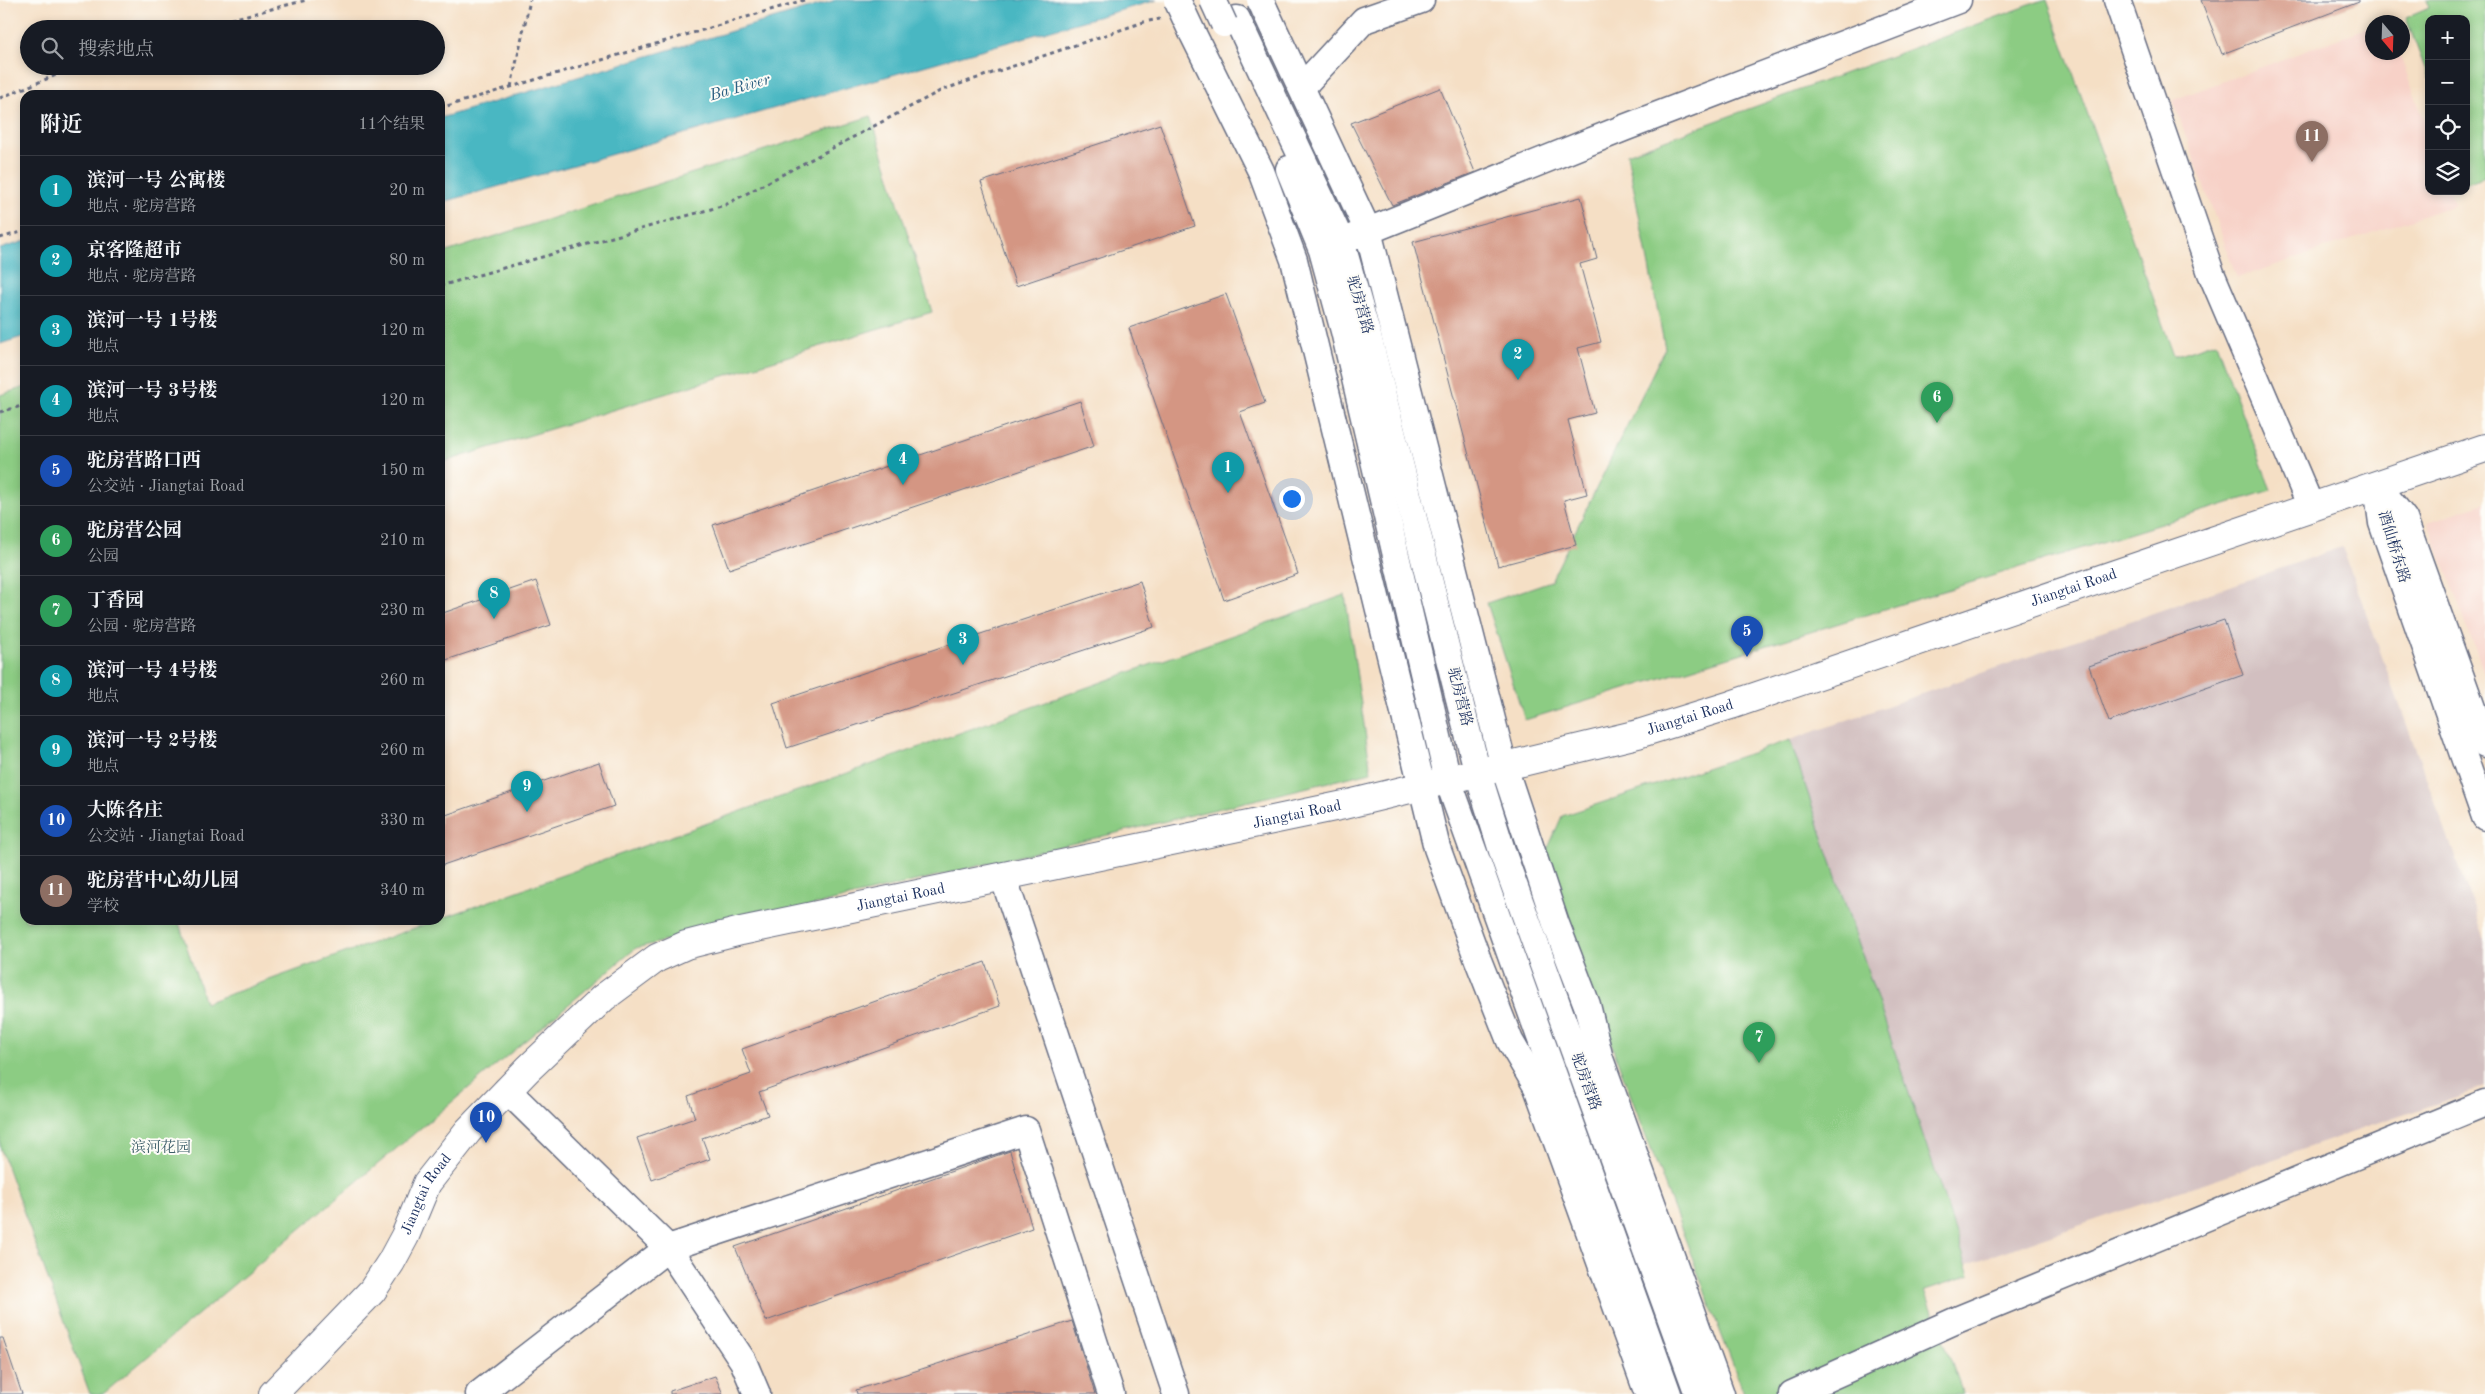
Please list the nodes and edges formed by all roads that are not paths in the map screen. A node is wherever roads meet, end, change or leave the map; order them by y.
1 (1213, 0) edge
2 (1421, 0) edge
3 (1958, 0) edge
4 (2117, 0) edge
5 (1262, 4) edge
6 (1170, 9) edge
7 (1230, 14) edge
8 (1302, 87) junction
9 (1368, 231) junction
10 (1331, 246) junction
11 (1294, 260) junction
12 (2485, 448) edge
13 (2377, 485) junction
14 (2311, 507) junction
15 (2485, 744) edge
16 (1504, 767) junction
17 (1478, 774) junction
18 (1435, 783) junction
19 (2485, 817) edge
20 (1003, 876) junction
21 (507, 1090) junction
22 (2485, 1103) edge
23 (668, 1248) junction
24 (273, 1394) edge
25 (479, 1394) edge
26 (757, 1394) edge
27 (1111, 1394) edge
28 (1176, 1394) edge
29 (1648, 1394) edge
30 (1668, 1394) edge
31 (1698, 1394) edge
32 (1721, 1394) edge
33 (1792, 1394) edge

1 - 7 street, 驼房营路, bridge
2 - 8 street
3 - 9 street
4 - 14 street
5 - 8 street
6 - 11 street, bridge
7 - 10 street, 驼房营路
8 - 9 street
9 - 10 street
9 - 16 street
10 - 11 street
10 - 17 street, 驼房营路
10 - 18 street, 驼房营路
11 - 18 street
12 - 13 main road, Jiangtai Road
13 - 14 main road, Jiangtai Road
13 - 15 street, 酒仙桥东路
13 - 19 street, 酒仙桥东路
14 - 16 main road, Jiangtai Road
16 - 17 main road, Jiangtai Road
16 - 32 street
17 - 18 main road, Jiangtai Road
17 - 31 street, 驼房营路
18 - 20 main road, Jiangtai Road
18 - 29 street
18 - 30 street, 驼房营路
20 - 21 main road, Jiangtai Road
20 - 28 street
21 - 23 street
21 - 24 main road, Jiangtai Road
22 - 33 street
23 - 25 street
23 - 26 street
23 - 27 street

